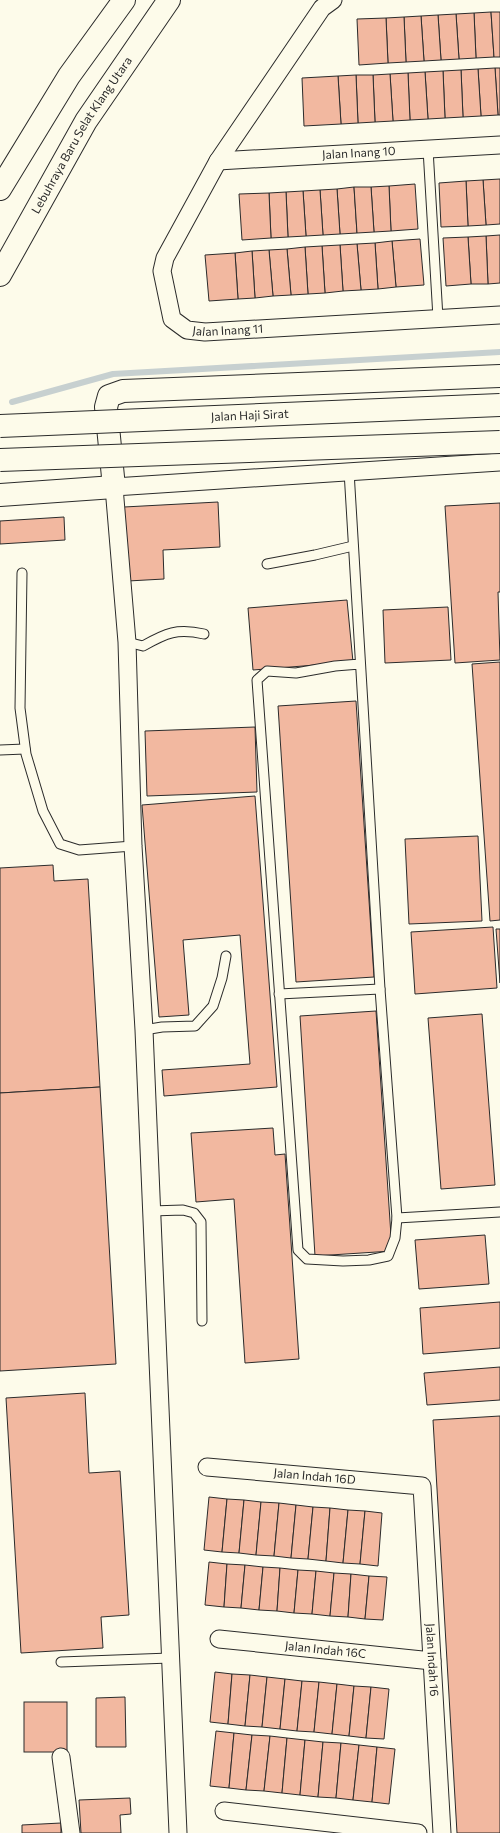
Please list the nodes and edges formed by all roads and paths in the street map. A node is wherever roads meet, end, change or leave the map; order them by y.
1 (124, 0) edge
2 (169, 0) edge
3 (327, 4) edge
4 (500, 145) edge
5 (428, 149) junction
6 (218, 161) junction
7 (0, 189) edge
8 (0, 275) edge
9 (500, 315) edge
10 (438, 318) junction
11 (500, 376) edge
12 (500, 406) edge
13 (0, 426) edge
14 (500, 442) edge
15 (0, 460) edge
16 (500, 462) edge
17 (349, 471) junction
18 (114, 488) junction
19 (0, 495) edge
20 (353, 546) junction
21 (267, 564) dead end
22 (22, 574) dead end
23 (204, 634) dead end
24 (127, 642) junction
25 (360, 664) junction
26 (25, 749) junction
27 (0, 750) edge
28 (133, 846) junction
29 (226, 956) dead end
30 (380, 989) junction
31 (279, 994) junction
32 (144, 1030) junction
33 (151, 1211) junction
34 (500, 1212) edge
35 (397, 1218) junction
36 (202, 1321) dead end
37 (207, 1467) dead end
38 (422, 1486) joint
39 (219, 1639) dead end
40 (170, 1658) junction
41 (432, 1661) junction
42 (61, 1662) dead end
43 (61, 1757) dead end
44 (224, 1811) dead end
45 (70, 1833) edge
46 (178, 1833) edge
47 (418, 1833) edge
48 (442, 1833) edge

1 - 7 main road
2 - 8 main road, Lebuhraya Baru Selat Klang Utara
3 - 6 street, Jalan Inang 11
4 - 5 street, Jalan Inang 10
5 - 6 street, Jalan Inang 10
5 - 10 lane
6 - 10 street, Jalan Inang 11
9 - 10 street, Jalan Inang 11
11 - 18 main road
12 - 13 main road, Jalan Haji Sirat, bridge
14 - 15 main road, bridge
16 - 17 street
17 - 18 street
17 - 20 lane
18 - 19 main road
18 - 24 street
20 - 21 lane
20 - 25 lane
22 - 26 lane
23 - 24 lane
24 - 28 street
25 - 30 lane
25 - 31 lane
26 - 27 lane
26 - 28 lane
28 - 32 street
29 - 32 lane
30 - 31 lane
30 - 35 lane
31 - 35 lane
32 - 33 street
33 - 36 lane
33 - 40 street
34 - 35 lane
37 - 38 street, Jalan Indah 16D
38 - 41 street, Jalan Indah 16
39 - 41 street, Jalan Indah 16C
40 - 42 lane
40 - 46 street
41 - 48 street, Jalan Indah 16
43 - 45 street
44 - 47 street

